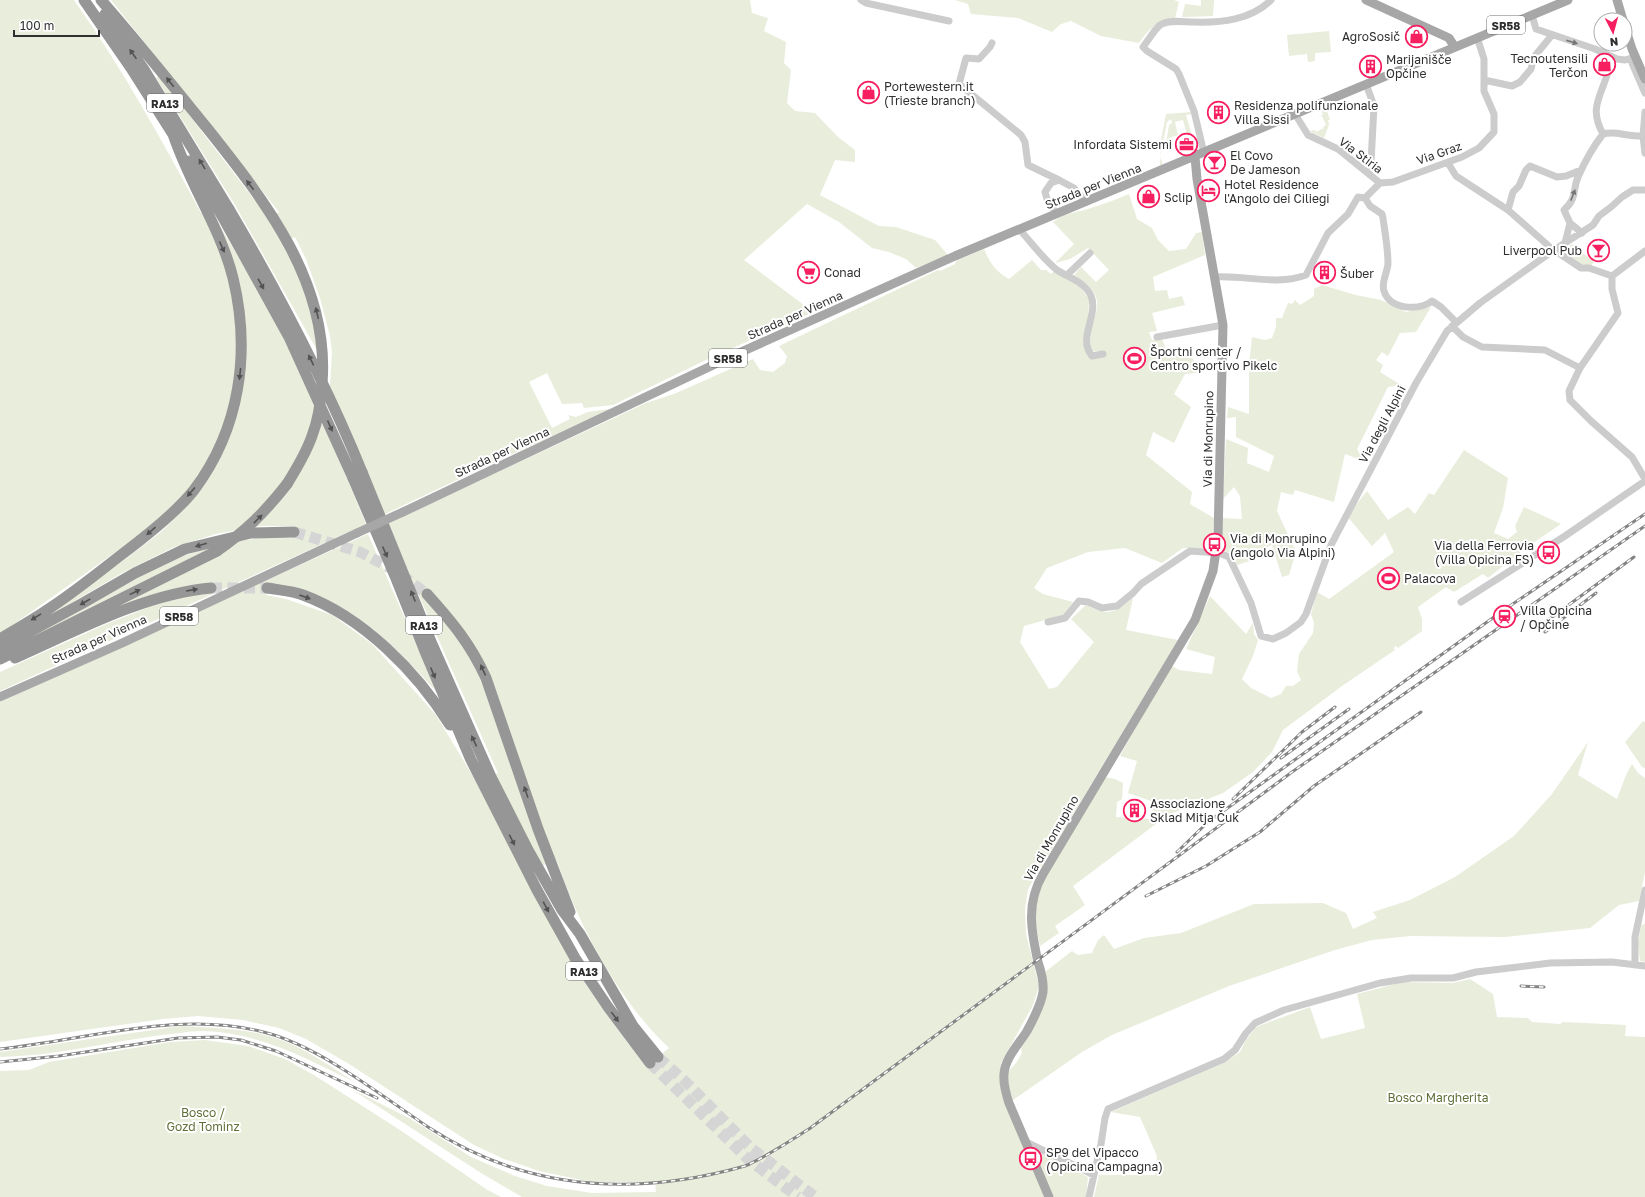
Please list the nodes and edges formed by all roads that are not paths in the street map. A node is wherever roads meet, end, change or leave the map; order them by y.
1 (84, 0) edge
2 (95, 0) edge
3 (101, 0) edge
4 (861, 0) edge
5 (1271, 0) edge
6 (1366, 0) edge
7 (1568, 0) edge
8 (1617, 0) edge
9 (1621, 12) edge
10 (1532, 15) junction
11 (949, 21) dead end
12 (1552, 36) junction
13 (1477, 37) junction
14 (992, 43) dead end
15 (1454, 46) junction
16 (1632, 52) edge
17 (1611, 56) junction
18 (1634, 58) junction
19 (1645, 79) edge
20 (1484, 80) junction
21 (1366, 84) junction
22 (1645, 93) edge
23 (1645, 112) edge
24 (1294, 114) junction
25 (173, 134) junction
26 (1603, 134) junction
27 (1644, 136) edge
28 (1204, 153) junction
29 (1645, 153) edge
30 (1195, 157) junction
31 (1448, 163) junction
32 (1581, 170) junction
33 (1369, 173) junction
34 (1059, 180) junction
35 (1380, 183) junction
36 (1645, 190) edge
37 (1362, 198) junction
38 (1086, 202) junction
39 (1508, 210) junction
40 (225, 212) junction
41 (1057, 214) junction
42 (1570, 223) junction
43 (1019, 229) junction
44 (1582, 233) junction
45 (1565, 243) junction
46 (1554, 250) junction
47 (1645, 251) edge
48 (1090, 253) dead end
49 (1067, 275) junction
50 (1612, 276) junction
51 (1215, 277) junction
52 (1454, 324) junction
53 (1223, 325) junction
54 (1156, 337) dead end
55 (1103, 354) dead end
56 (1580, 368) junction
57 (1643, 470) edge
58 (357, 475) junction
59 (1645, 480) edge
60 (294, 532) tunnel mouth
61 (1216, 553) junction
62 (211, 588) tunnel mouth
63 (267, 588) tunnel mouth
64 (426, 594) tunnel mouth
65 (1461, 602) dead end
66 (1048, 622) dead end
67 (0, 639) edge
68 (0, 648) edge
69 (0, 659) edge
70 (0, 665) edge
71 (0, 697) edge
72 (471, 760) junction
73 (486, 779) junction
74 (533, 869) junction
75 (1645, 890) edge
76 (580, 934) junction
77 (1635, 964) junction
78 (1645, 966) edge
79 (1026, 1142) junction
80 (1094, 1175) junction
81 (1049, 1197) edge
82 (1089, 1197) edge

1 - 25 highway, RA13
40 -> 2 highway, RA13
69 -> 3 highway, bridge
4 - 11 street
5 - 28 street
6 - 15 main road
7 - 10 main road, Strada per Vienna / SR58
8 - 9 main road
10 - 12 street
10 - 13 main road, Strada per Vienna / SR58
12 -> 17 street
12 - 20 street
13 - 15 main road, Strada per Vienna / SR58
13 - 20 street, Via Graz
14 - 34 street
15 - 21 main road, Strada per Vienna / SR58
16 - 18 main road
17 - 18 street
17 - 26 street
18 - 19 main road
18 - 22 street
20 - 31 street, Via Graz
21 - 24 main road, Strada per Vienna / SR58
21 - 33 street
23 - 27 street
24 - 28 main road, Strada per Vienna / SR58
24 - 33 street, Via Stiria
25 - 40 highway, RA13
25 -> 67 highway
26 - 27 street
26 - 32 street
27 - 29 street
28 - 30 main road, Strada per Vienna / SR58
30 - 38 main road, Strada per Vienna / SR58
30 - 51 main road, Via di Monrupino
31 - 35 street, Via Graz
31 - 39 street
32 - 39 street
42 -> 32 street
33 - 35 street, Via Stiria
34 - 38 street
34 - 41 street
35 - 37 street
36 - 44 street, Via degli Alpini
37 - 51 street
37 - 52 street
38 - 41 main road, Strada per Vienna / SR58
39 - 46 street
40 - 58 highway, RA13, bridge
41 - 43 main road, Strada per Vienna / SR58
42 - 44 street
42 - 45 street
43 - 49 street
43 - 71 main road, Strada per Vienna / SR58, bridge
44 - 45 street, Via degli Alpini
45 - 46 street, Via degli Alpini
46 - 50 street
46 - 52 street, Via degli Alpini
47 - 50 street
48 - 49 street
49 - 55 street
50 - 56 street
51 - 53 main road, Via di Monrupino
52 - 56 street
52 - 61 street, Via degli Alpini
53 - 54 street
53 - 61 main road, Via di Monrupino
56 - 57 street
57 - 59 street
58 -> 72 highway, RA13
73 -> 58 highway, RA13
59 - 65 street
60 -> 68 highway
61 - 66 street
61 - 79 main road, Via di Monrupino
70 -> 62 highway
63 -> 72 highway
76 -> 64 highway
72 - 73 highway, RA13
73 - 74 highway, RA13
74 - 76 highway, RA13
74 -> 76 highway, RA13
75 - 77 street
77 - 78 street
77 - 80 street
79 - 80 street
79 - 81 main road, Via di Monrupino
80 - 82 street

